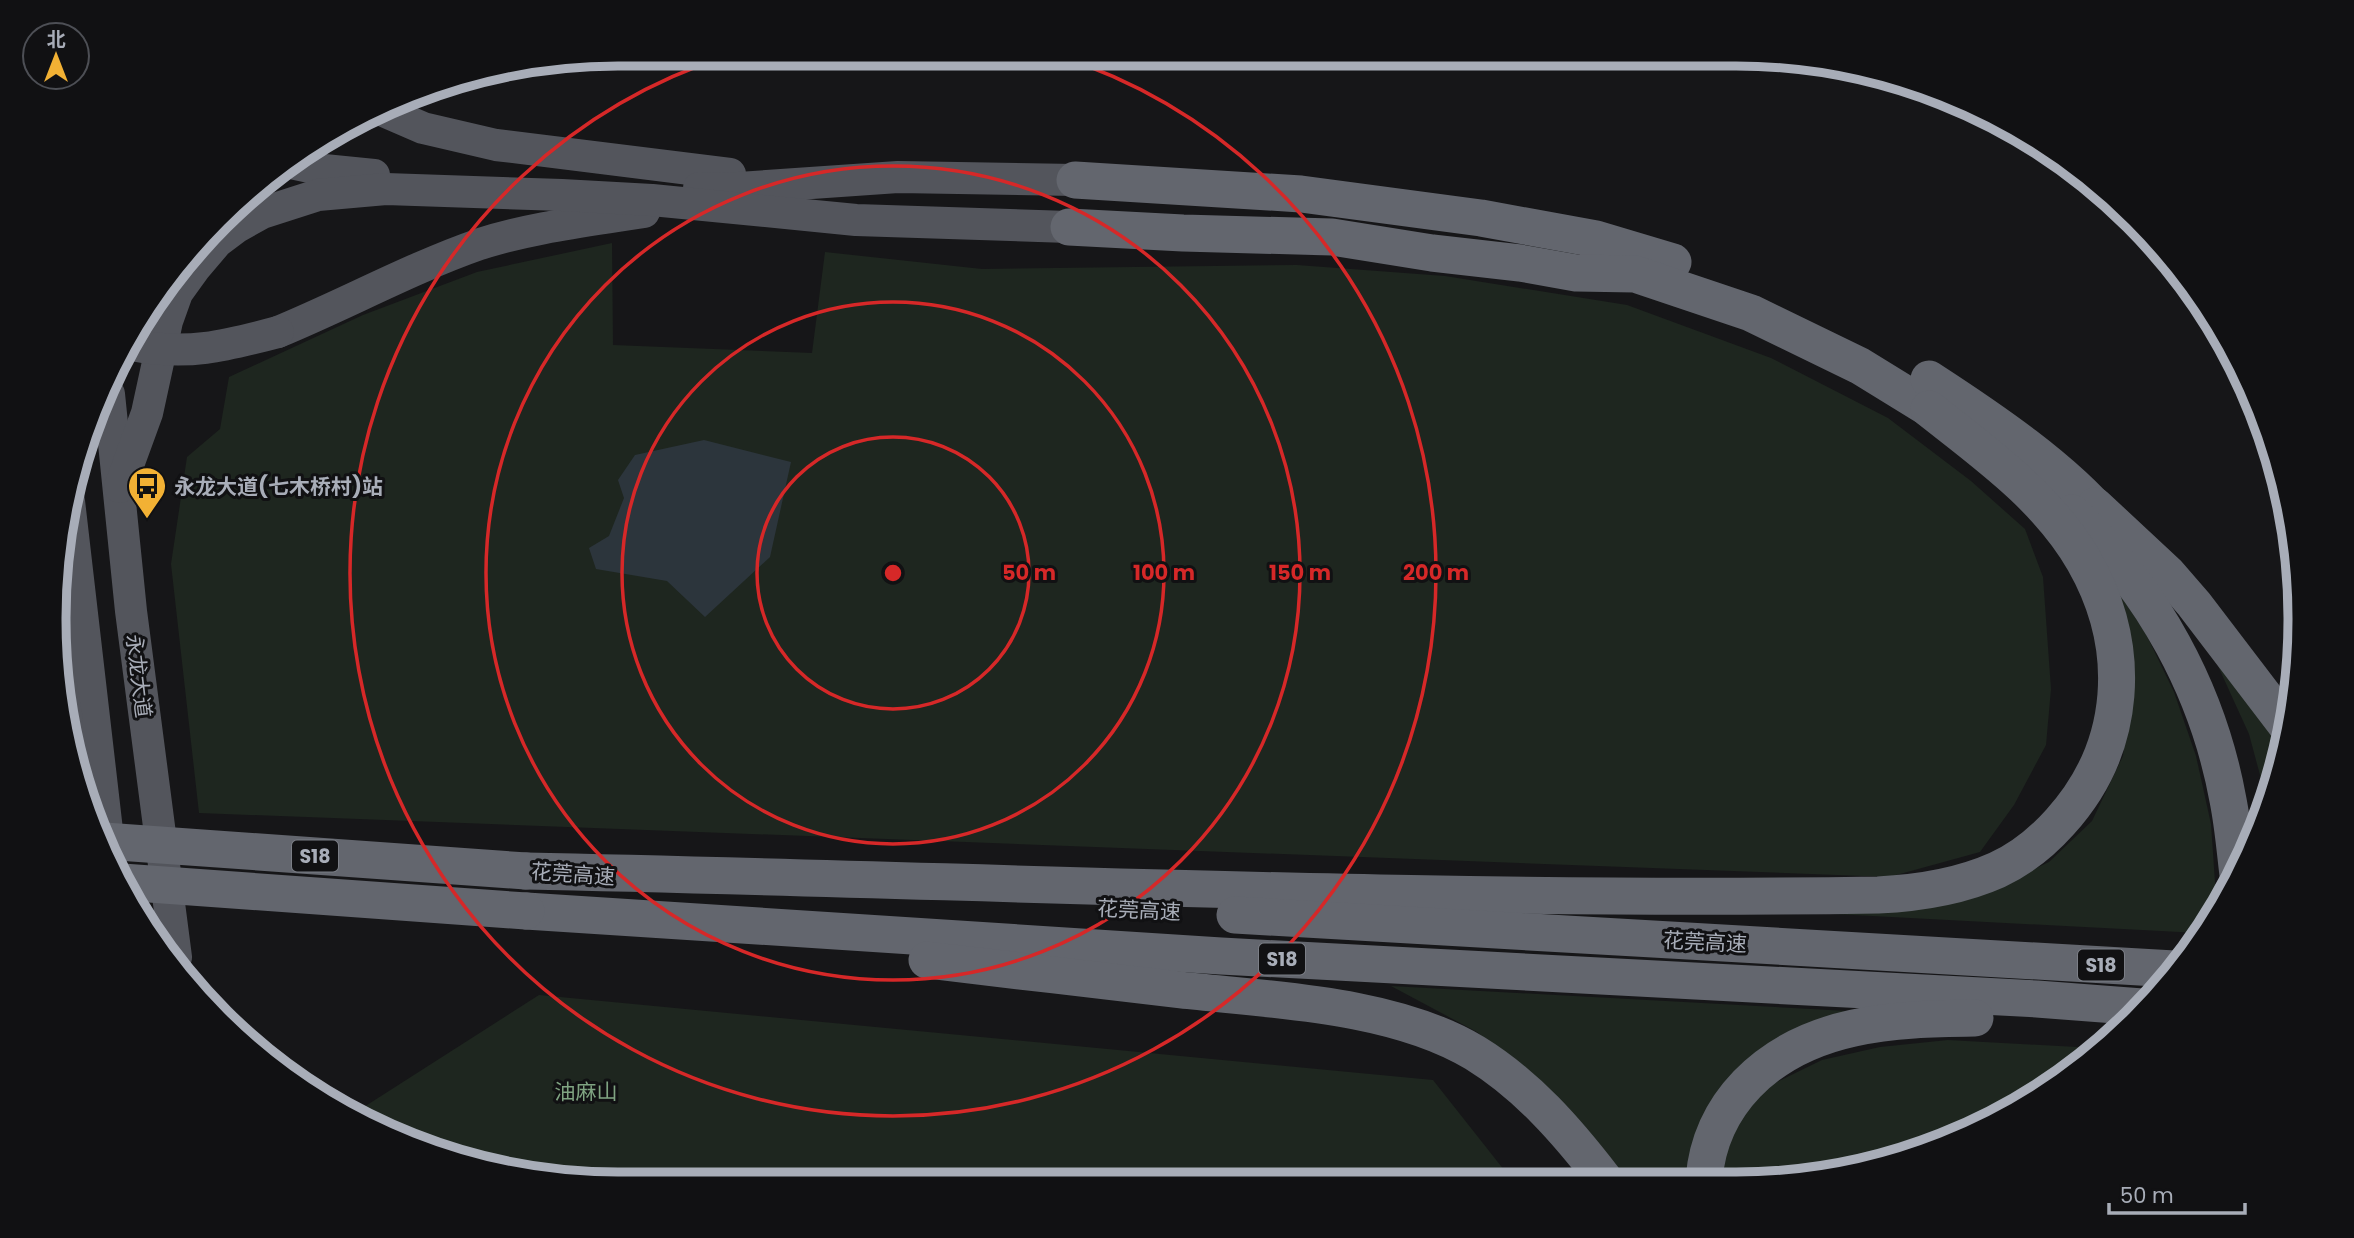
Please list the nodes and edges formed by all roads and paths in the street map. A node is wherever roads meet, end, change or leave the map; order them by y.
1 (393, 115) edge
2 (304, 166) edge
3 (1075, 180) joint
4 (815, 183) junction
5 (738, 210) junction
6 (1069, 227) joint
7 (139, 346) edge
8 (110, 405) edge
9 (1929, 409) junction
10 (120, 487) junction
11 (2094, 505) junction
12 (73, 535) edge
13 (2279, 715) edge
14 (2250, 816) edge
15 (106, 823) edge
16 (114, 842) edge
17 (2235, 853) edge
18 (526, 871) junction
19 (134, 883) edge
20 (526, 911) junction
21 (175, 946) edge
22 (2162, 968) edge
23 (2129, 1007) edge
24 (2037, 1008) junction
25 (2114, 1020) edge
26 (1598, 1172) edge
27 (1705, 1172) edge

1 - 4 main road
2 - 4 main road
3 - 4 main road
3 - 11 highway
5 - 6 main road
5 - 7 main road, bridge
5 - 10 main road
6 - 9 highway
8 - 10 main road, 永龙大道
9 - 17 highway
9 - 18 highway
10 - 21 main road, 永龙大道
11 - 13 highway
11 - 14 highway
12 - 15 main road
16 - 18 highway, 花莞高速 / S18, bridge
18 - 22 highway, 花莞高速 / S18
19 - 20 highway, 花莞高速 / S18, bridge
20 - 24 highway, 花莞高速 / S18
20 - 26 highway
23 - 24 highway, 花莞高速 / S18
24 - 25 highway
24 - 27 highway

